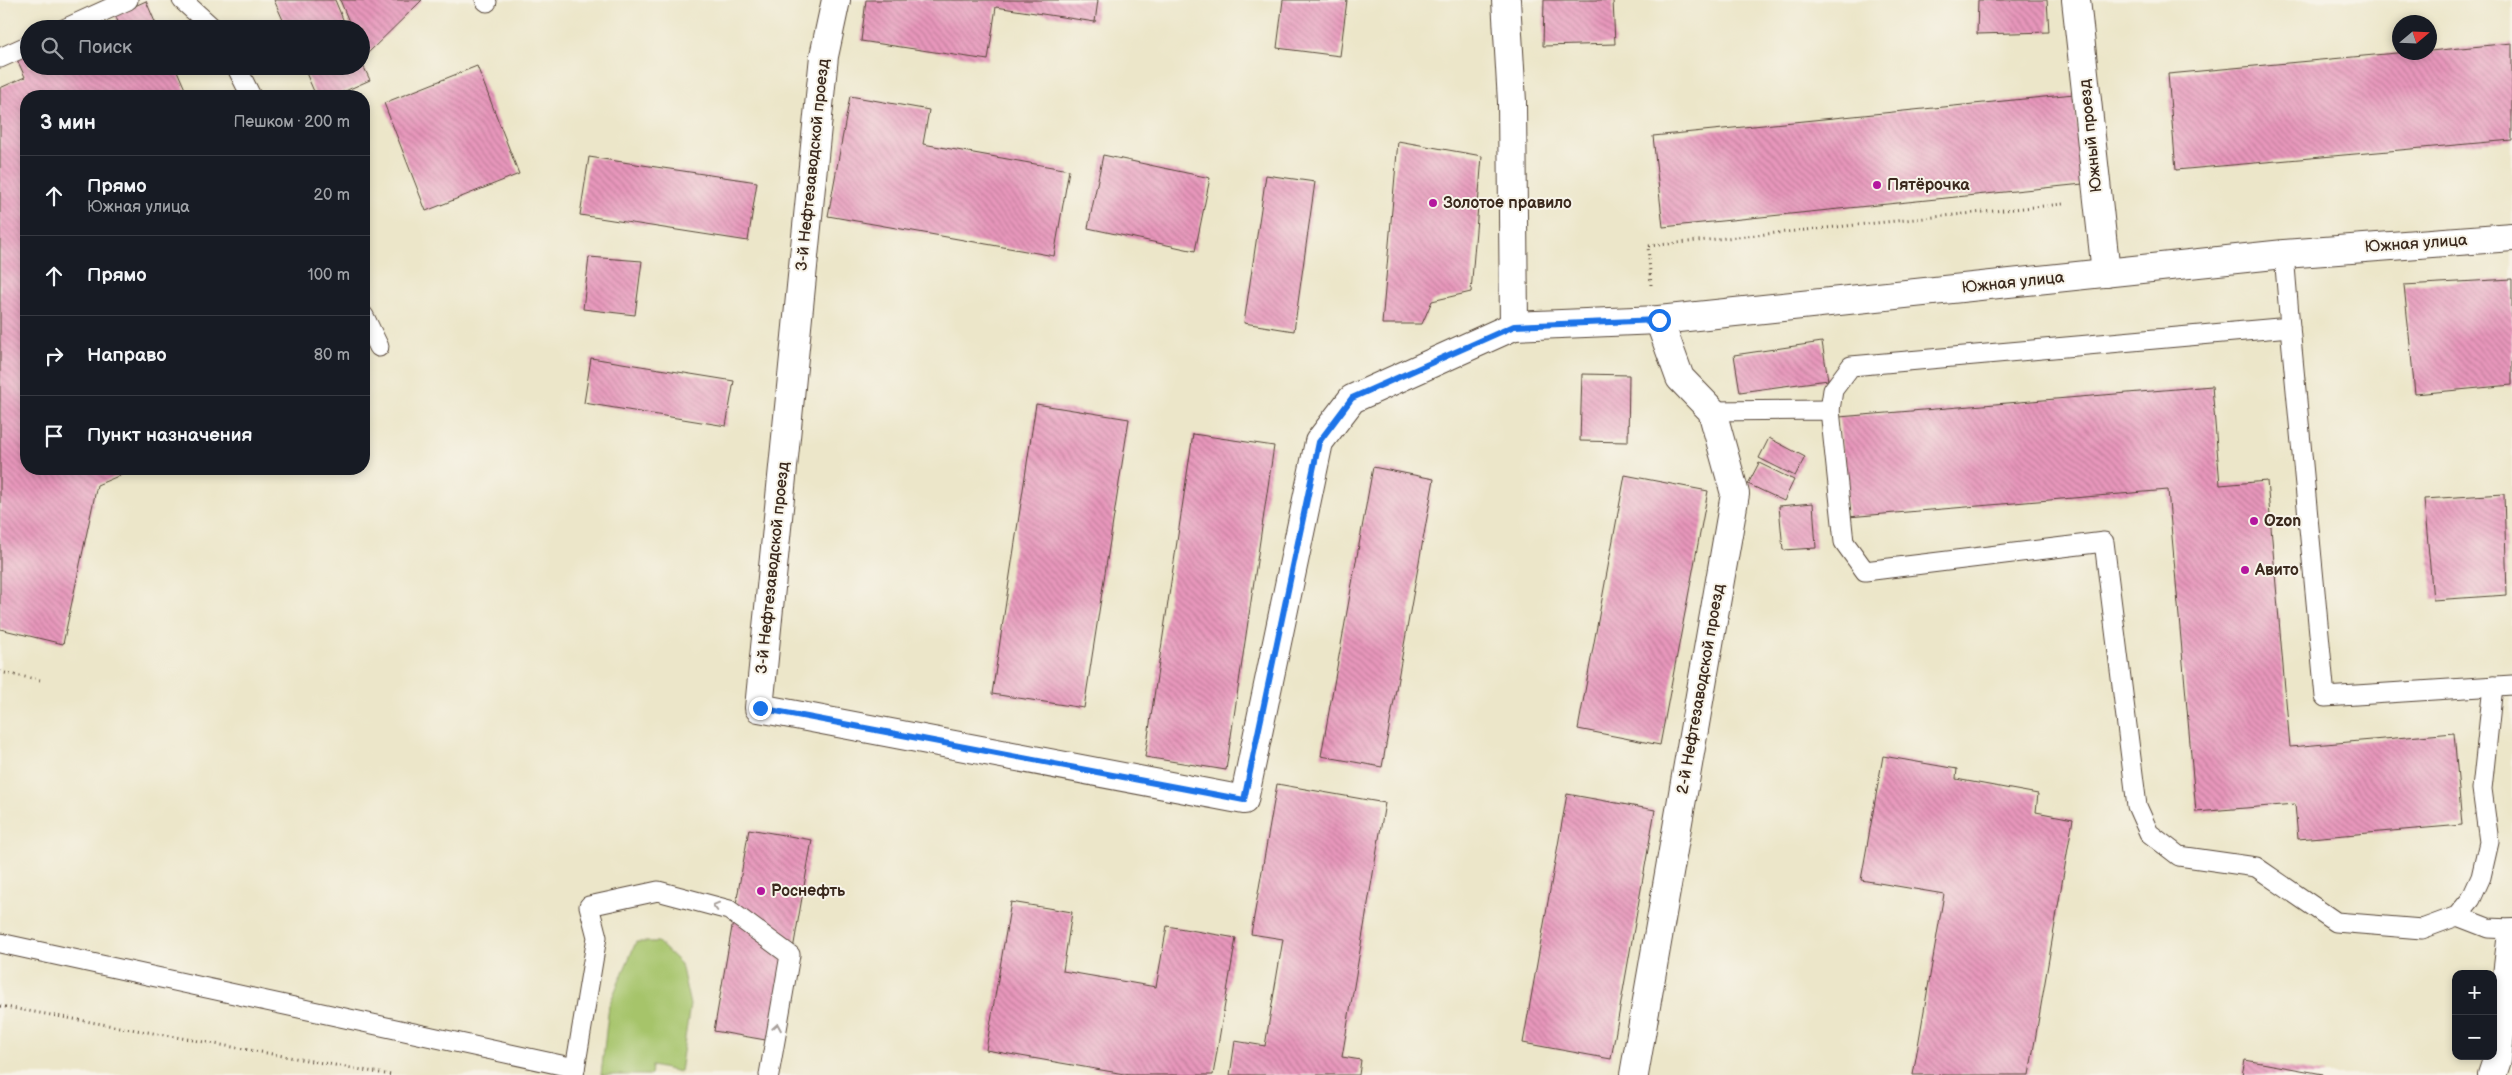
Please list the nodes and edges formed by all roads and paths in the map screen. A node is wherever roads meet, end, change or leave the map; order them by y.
1 (128, 0) edge
2 (182, 0) edge
3 (836, 0) edge
4 (1506, 0) edge
5 (2076, 0) edge
6 (84, 20) edge
7 (204, 20) edge
8 (20, 49) edge
9 (0, 58) edge
10 (240, 75) edge
11 (248, 90) edge
12 (2098, 201) junction
13 (2512, 237) edge
14 (2284, 254) junction
15 (2106, 273) junction
16 (1652, 292) dead end
17 (1659, 320) junction
18 (1514, 326) junction
19 (2290, 327) junction
20 (370, 328) edge
21 (379, 347) dead end
22 (1830, 410) junction
23 (1712, 411) junction
24 (0, 672) edge
25 (40, 680) dead end
26 (2512, 685) edge
27 (2493, 686) junction
28 (2457, 916) junction
29 (2512, 931) edge
30 (0, 943) edge
31 (0, 1006) edge
32 (575, 1071) edge
33 (391, 1075) edge
34 (769, 1075) edge
35 (1634, 1075) edge
36 (2492, 1075) edge

1 - 6 lane
2 - 7 lane
3 - 18 street, 3-й Нефтезаводской проезд
4 - 18 street
5 - 12 street, Южный проезд
8 - 9 lane
10 - 11 lane
12 - 15 street, Южный проезд
12 - 16 path
13 - 14 street, Южная улица
14 - 15 street, Южная улица
14 - 19 lane
15 - 17 street, Южная улица
17 - 18 street, Южная улица
17 - 23 street, 2-й Нефтезаводской проезд
19 - 22 lane
19 - 27 lane
20 - 21 lane
22 - 23 lane
22 - 28 lane
23 - 35 street, 2-й Нефтезаводской проезд
24 - 25 path
26 - 27 lane
27 - 28 lane
28 - 29 lane
29 - 36 street
30 - 32 lane
31 - 33 path
34 -> 32 lane

